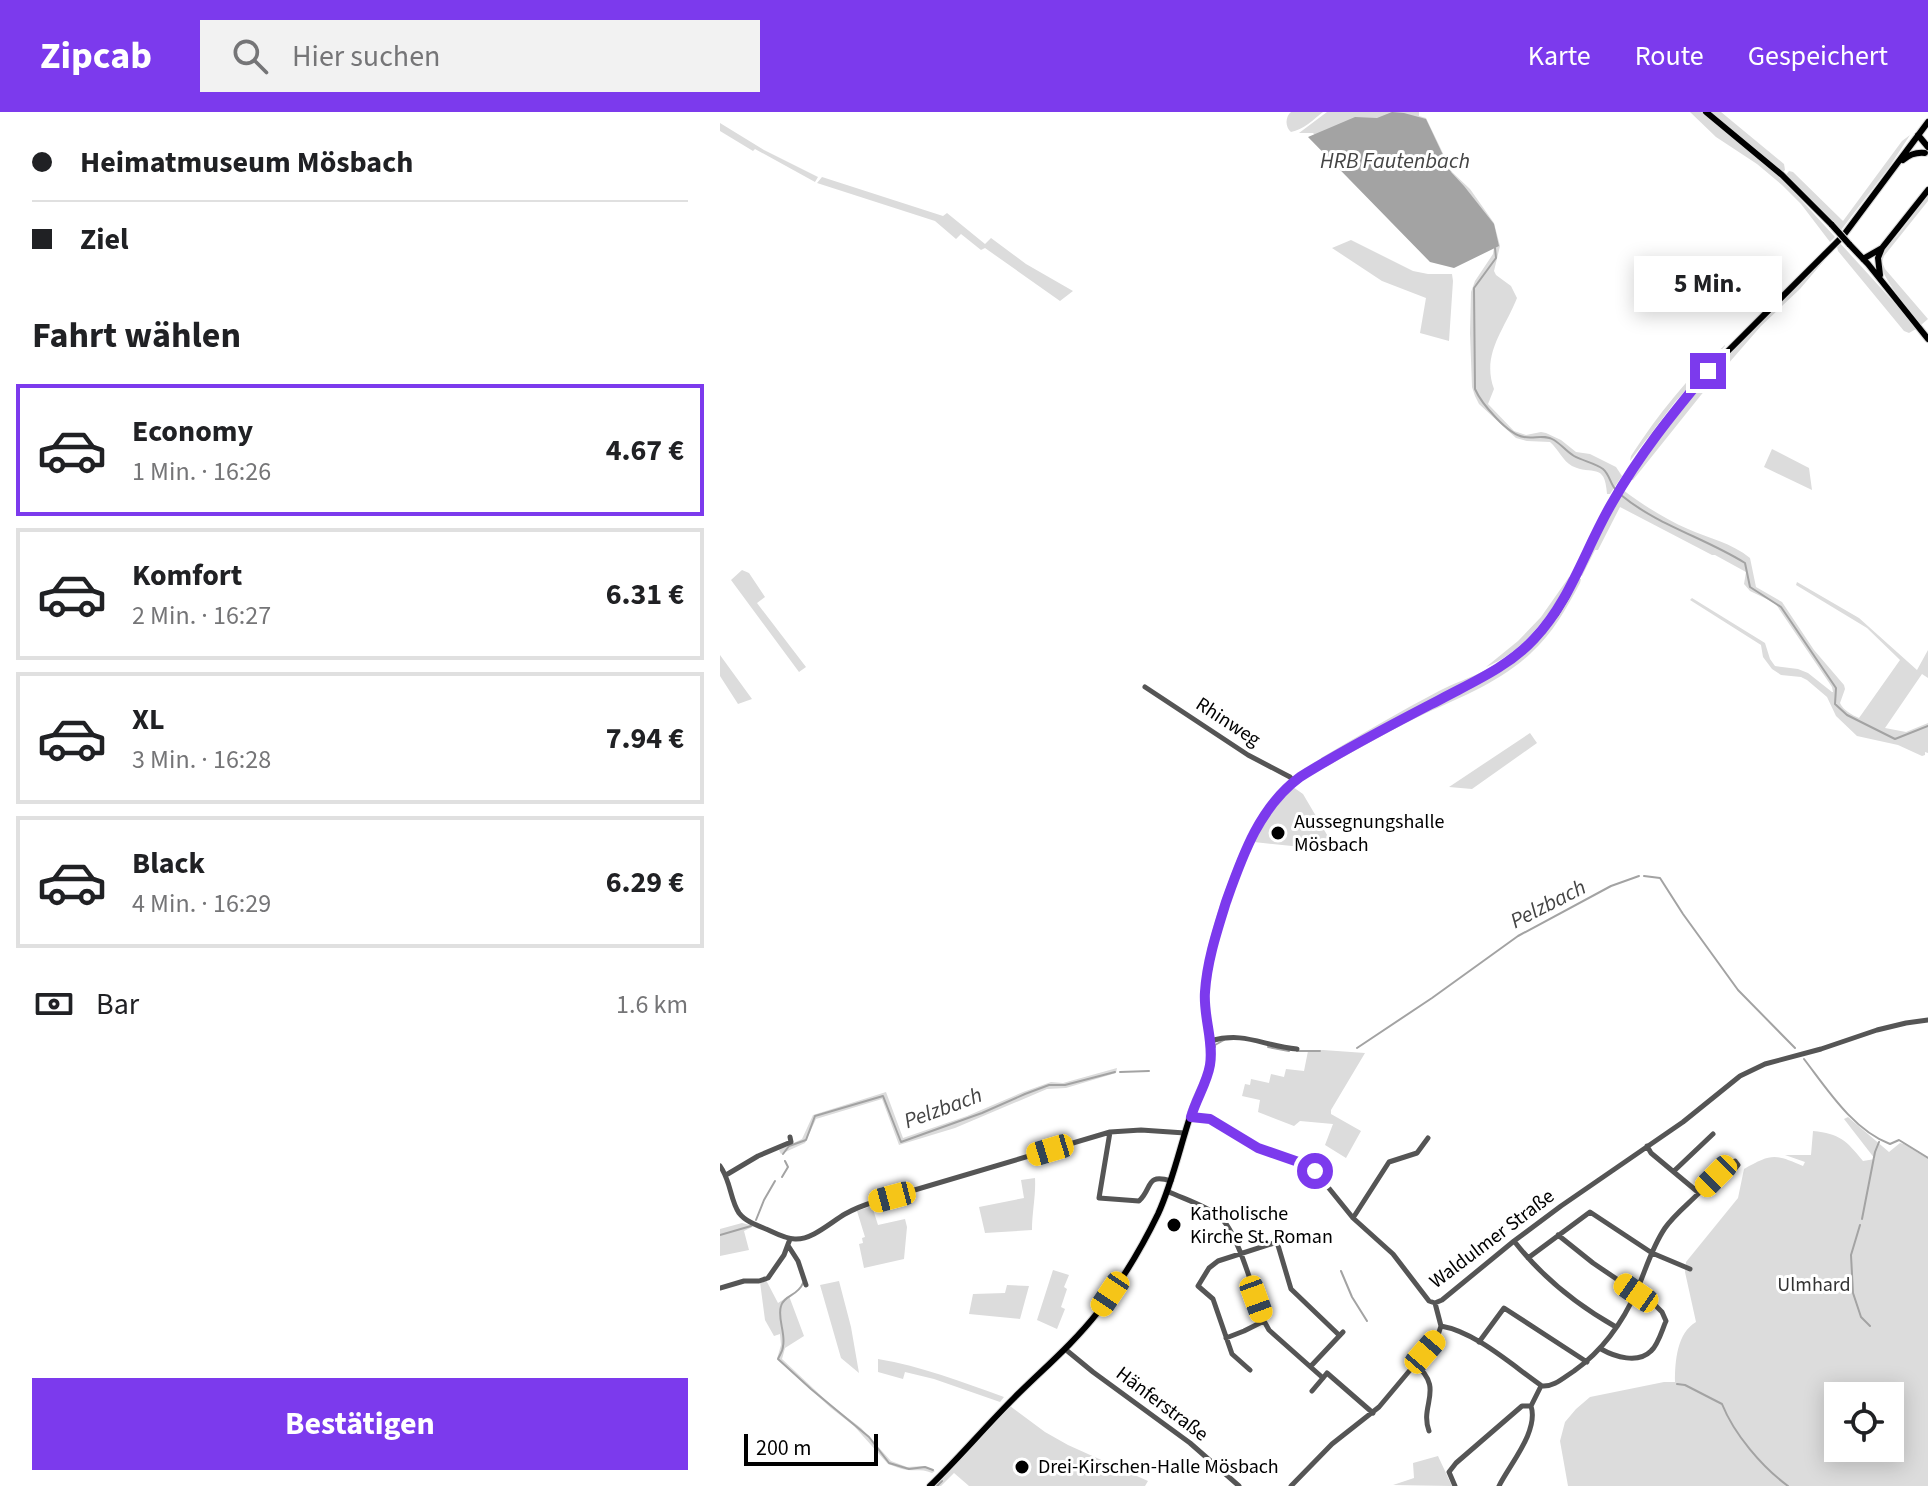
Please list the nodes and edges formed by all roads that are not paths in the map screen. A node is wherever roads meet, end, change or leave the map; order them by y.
1 (1706, 112) edge
2 (1928, 122) edge
3 (1916, 138) junction
4 (1927, 151) edge
5 (1894, 167) junction
6 (1928, 190) edge
7 (1882, 248) junction
8 (1878, 258) junction
9 (1866, 261) junction
10 (1888, 288) junction
11 (1928, 339) edge
12 (1145, 687) dead end
13 (1294, 782) junction
14 (1928, 1020) edge
15 (1209, 1041) junction
16 (1297, 1049) dead end
17 (1191, 1117) junction
18 (1110, 1132) junction
19 (1186, 1133) junction
20 (1713, 1134) dead end
21 (790, 1137) dead end
22 (1428, 1138) dead end
23 (1647, 1146) junction
24 (720, 1166) edge
25 (1674, 1171) junction
26 (726, 1175) junction
27 (1716, 1176) dead end
28 (1171, 1181) junction
29 (1167, 1191) junction
30 (1699, 1193) junction
31 (1353, 1218) junction
32 (1558, 1235) junction
33 (790, 1239) junction
34 (1514, 1241) junction
35 (788, 1246) junction
36 (1652, 1253) junction
37 (1240, 1255) junction
38 (1528, 1258) junction
39 (1690, 1269) dead end
40 (806, 1285) dead end
41 (720, 1288) edge
42 (1636, 1293) junction
43 (1435, 1303) junction
44 (1264, 1321) junction
45 (1441, 1326) junction
46 (1616, 1327) junction
47 (1226, 1338) junction
48 (1479, 1342) junction
49 (1065, 1349) junction
50 (1601, 1349) junction
51 (1587, 1362) junction
52 (1414, 1363) junction
53 (1311, 1366) junction
54 (1250, 1370) dead end
55 (1323, 1378) junction
56 (1542, 1386) junction
57 (1312, 1391) dead end
58 (1531, 1406) junction
59 (1373, 1413) junction
60 (1429, 1431) dead end
61 (930, 1486) edge
62 (1239, 1486) edge
63 (1291, 1486) edge
64 (1455, 1486) edge
65 (1499, 1486) edge

1 - 9 main road, bridge
2 - 3 main road
3 - 4 main road
3 - 5 main road
4 - 5 main road
5 - 13 main road
6 - 7 main road
7 - 8 main road
7 - 9 main road
8 - 9 main road
8 - 10 main road
9 - 10 main road
10 - 11 main road
12 - 13 street, Rhinweg
13 - 15 main road
14 - 23 street, Waldulmer Straße
15 - 16 street
15 - 17 main road
17 - 19 main road
17 - 31 street, Waldulmer Straße
18 - 19 street
18 - 28 street
18 - 33 street
19 - 28 main road
20 - 25 street
21 - 26 street
22 - 31 street
23 - 25 street
23 - 34 street, Waldulmer Straße
24 - 26 street
25 - 30 street
26 - 33 street
27 - 30 street
28 - 29 main road
29 - 37 street
29 - 49 main road
30 - 36 street
31 - 43 street, Waldulmer Straße
32 - 36 street
32 - 38 street
32 - 42 street
33 - 35 street
34 - 38 street
34 - 43 street, Waldulmer Straße
35 - 40 street
35 - 41 street
36 - 39 street
36 - 42 street
37 - 44 street
37 - 47 street
37 - 53 street
38 - 46 street
42 - 46 street
42 - 50 street
43 - 45 street
44 - 47 street
44 - 53 street
45 - 48 street
45 - 52 street
46 - 50 street
47 - 54 street
48 - 51 street
48 - 56 street
49 - 61 main road
49 - 62 street, Hänferstraße
50 - 51 street
51 - 56 street
52 - 59 street
52 - 60 street
53 - 55 street
55 - 57 street
55 - 59 street
56 - 58 street
58 - 64 street
58 - 65 street
59 - 63 street

